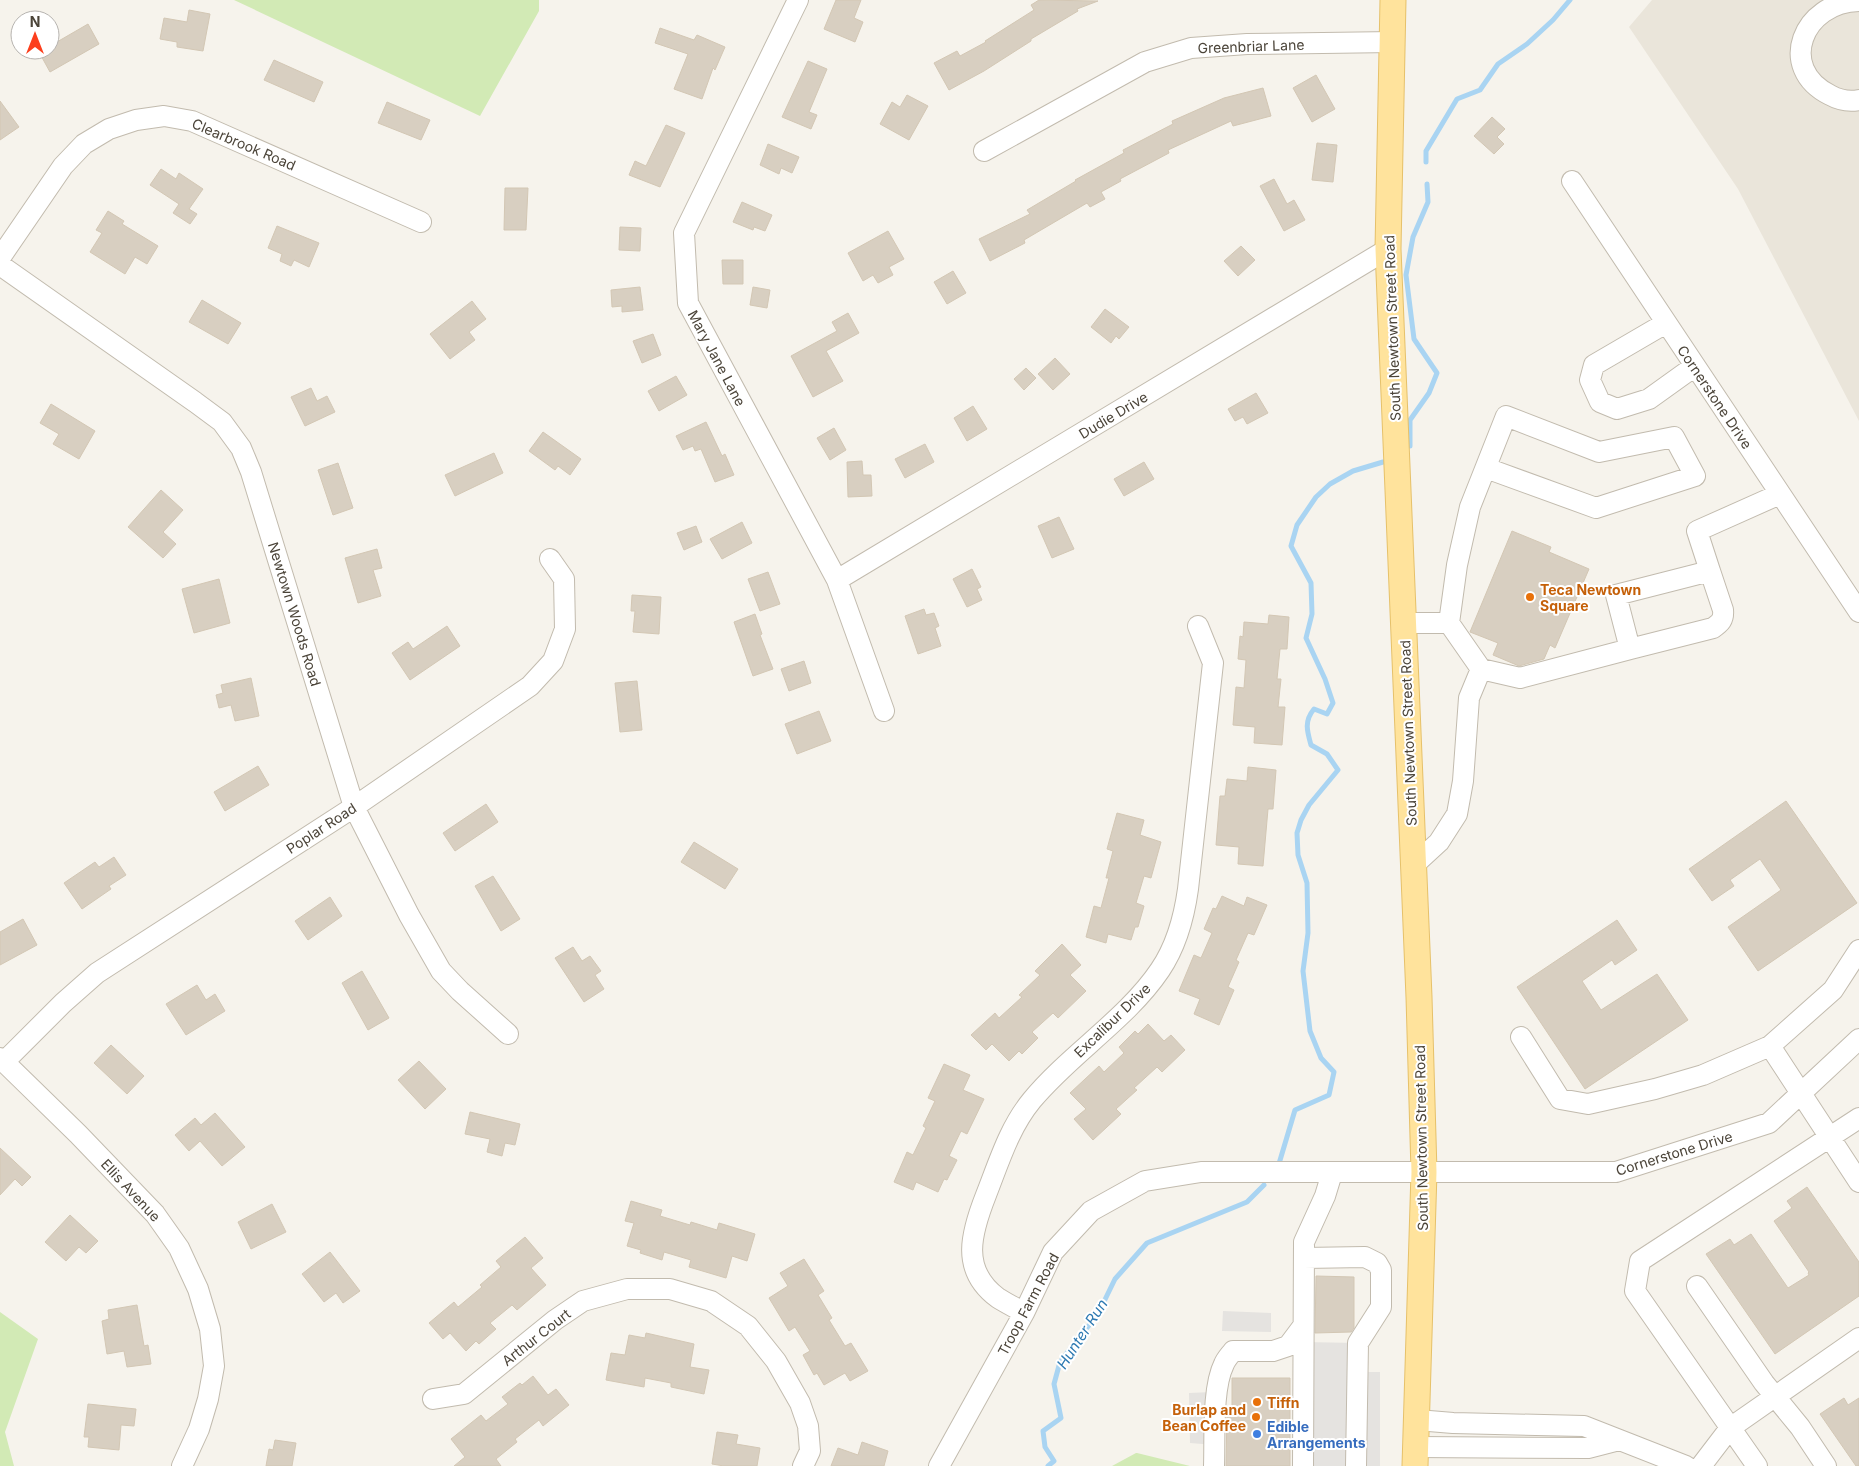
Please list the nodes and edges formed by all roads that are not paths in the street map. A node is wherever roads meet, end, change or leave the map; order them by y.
1 (798, 0) edge
2 (1393, 0) edge
3 (1859, 1) edge
4 (1393, 42) junction
5 (1859, 100) edge
6 (984, 151) dead end
7 (1572, 181) dead end
8 (421, 222) dead end
9 (1388, 249) junction
10 (0, 258) edge
11 (0, 265) edge
12 (1666, 323) junction
13 (1695, 366) junction
14 (1486, 468) junction
15 (1780, 494) junction
16 (550, 559) dead end
17 (1710, 571) junction
18 (838, 580) junction
19 (1859, 612) edge
20 (1404, 623) junction
21 (1449, 623) junction
22 (1198, 626) dead end
23 (1630, 649) junction
24 (1481, 669) junction
25 (884, 711) dead end
26 (354, 807) junction
27 (1414, 865) junction
28 (1859, 950) edge
29 (508, 1034) dead end
30 (1521, 1037) dead end
31 (1859, 1039) edge
32 (1770, 1046) junction
33 (2, 1060) edge
34 (1800, 1094) junction
35 (1859, 1118) edge
36 (1828, 1136) junction
37 (1424, 1172) junction
38 (1332, 1174) junction
39 (1859, 1182) edge
40 (1304, 1258) junction
41 (1697, 1286) dead end
42 (1024, 1313) junction
43 (1304, 1326) junction
44 (1859, 1338) edge
45 (1776, 1397) junction
46 (432, 1399) dead end
47 (1417, 1420) junction
48 (1730, 1428) junction
49 (1619, 1440) junction
50 (1415, 1456) edge
51 (182, 1466) edge
52 (803, 1466) edge
53 (939, 1466) edge
54 (1214, 1466) edge
55 (1303, 1466) edge
56 (1356, 1466) edge
57 (1686, 1466) edge
58 (1701, 1466) edge
59 (1757, 1466) edge
60 (1826, 1466) edge

1 - 18 street, Mary Jane Lane
2 - 4 main road, South Newtown Street Road
3 - 5 street
4 - 6 street, Greenbriar Lane
4 - 9 main road, South Newtown Street Road
7 - 12 street, Cornerstone Drive
8 - 10 street, Clearbrook Road
9 - 18 street, Dudie Drive
9 - 20 main road, South Newtown Street Road
11 - 26 street, Newtown Woods Road
12 - 13 street, Cornerstone Drive
12 - 13 street
13 - 15 street, Cornerstone Drive
14 - 14 street
14 - 21 street
15 - 17 street
15 - 19 street, Cornerstone Drive
16 - 26 street, Poplar Road
17 - 23 street
17 - 23 street
18 - 25 street, Mary Jane Lane
20 - 21 street
20 - 27 main road, South Newtown Street Road
21 - 24 street
22 - 42 street, Excalibur Drive
23 - 24 street
24 - 27 street
26 - 29 street, Newtown Woods Road
26 - 33 street, Poplar Road
27 - 37 main road, South Newtown Street Road
28 - 32 street
30 - 32 street
31 - 34 street, Cornerstone Drive
32 - 34 street
33 - 51 street, Ellis Avenue
34 - 36 street
34 - 37 street, Cornerstone Drive
35 - 36 street
36 - 39 street
36 - 48 street
37 - 38 street, Troop Farm Road
37 - 47 main road, South Newtown Street Road
38 - 40 street
38 - 42 street, Troop Farm Road
40 - 43 street
40 - 56 street
41 - 45 street
42 - 53 street, Troop Farm Road
43 - 54 street
43 - 55 street
44 - 45 street
45 - 48 street
45 - 60 street
46 - 52 street, Arthur Court
47 - 49 street
47 - 50 main road, South Newtown Street Road
48 - 58 street
48 - 59 street
49 - 50 street
49 - 57 street

